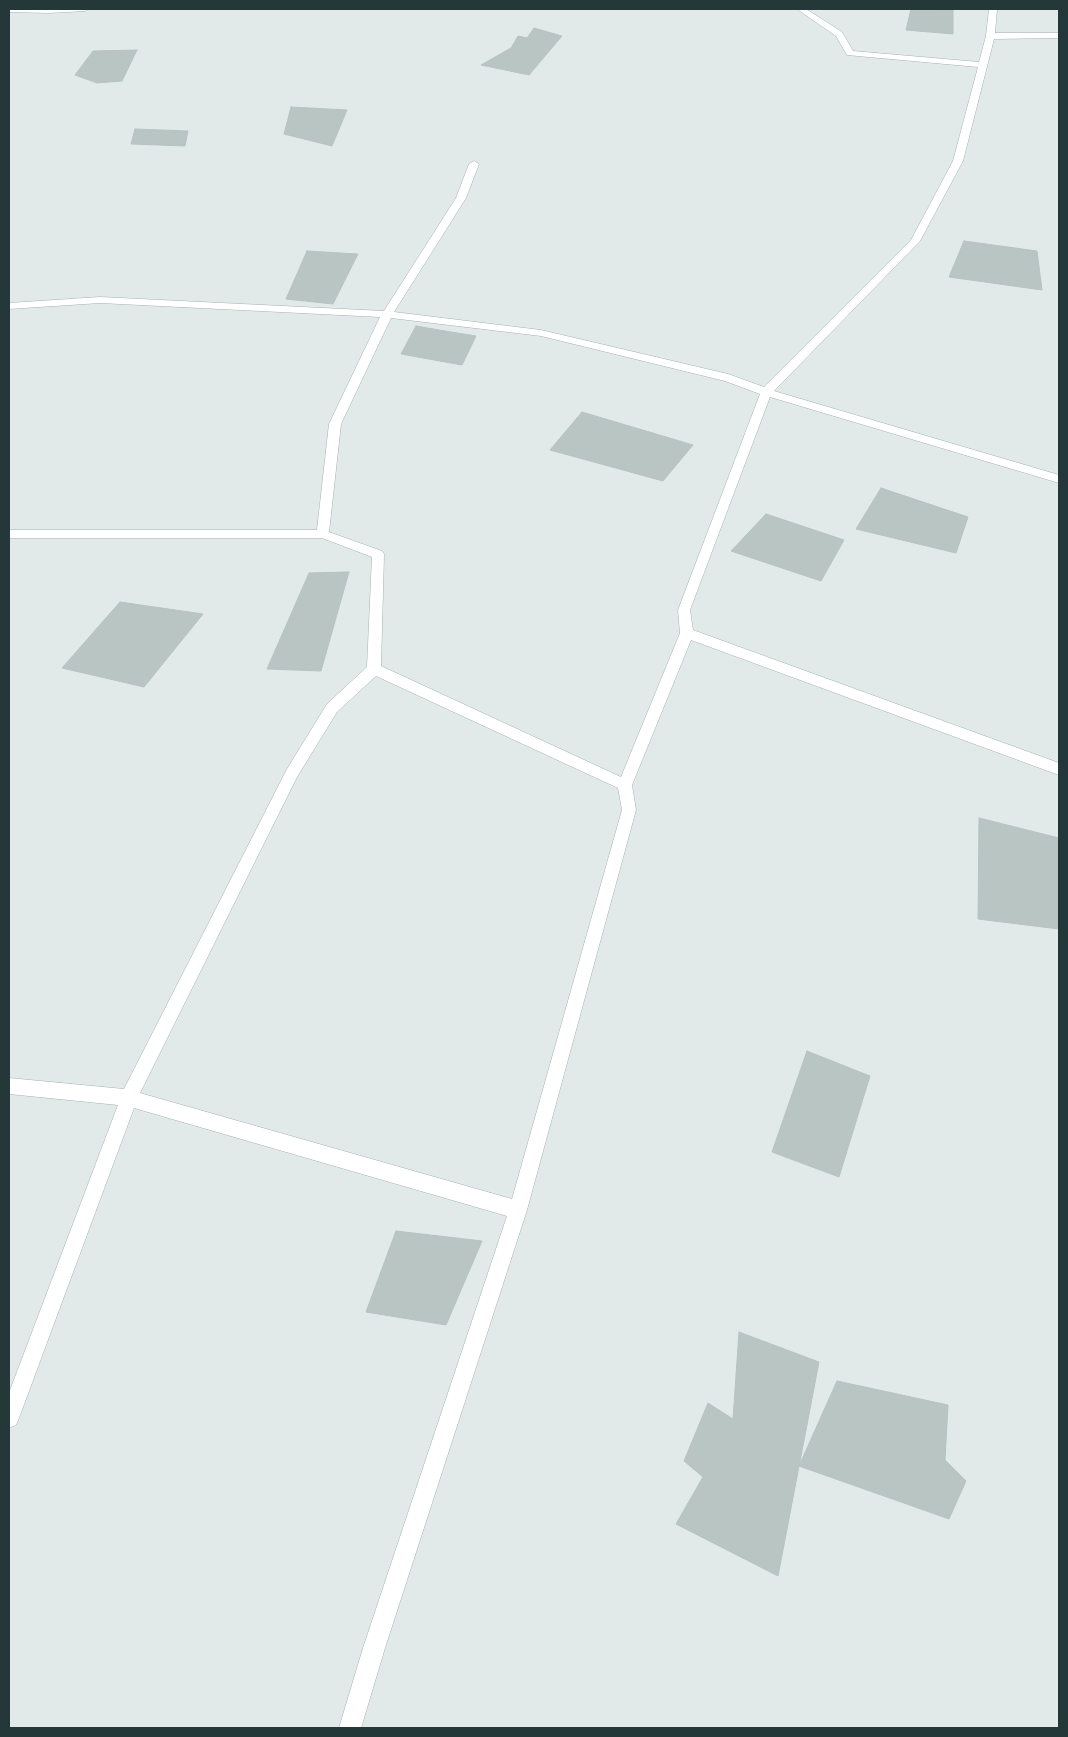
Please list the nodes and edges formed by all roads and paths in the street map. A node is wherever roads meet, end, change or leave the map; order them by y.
1 (85, 9) edge
2 (801, 9) edge
3 (993, 9) edge
4 (9, 10) edge
5 (1059, 35) edge
6 (990, 36) junction
7 (982, 65) junction
8 (474, 164) dead end
9 (9, 306) edge
10 (387, 314) junction
11 (766, 392) junction
12 (1059, 479) edge
13 (9, 534) edge
14 (323, 534) junction
15 (687, 633) junction
16 (374, 669) junction
17 (1059, 769) edge
18 (625, 785) junction
19 (9, 1086) edge
20 (129, 1098) junction
21 (518, 1210) junction
22 (9, 1418) edge
23 (350, 1728) edge

1 - 4 street
2 - 7 street
3 - 6 street
5 - 6 street
6 - 7 street
7 - 11 street
8 - 10 street
9 - 10 street
10 - 11 street
10 - 14 street
11 - 12 street
11 - 15 street
13 - 14 street
14 - 16 street
15 - 17 street
15 - 18 street
16 - 18 street
16 - 20 street
18 - 21 street
19 - 20 street
20 - 21 street
20 - 22 street
21 - 23 street

